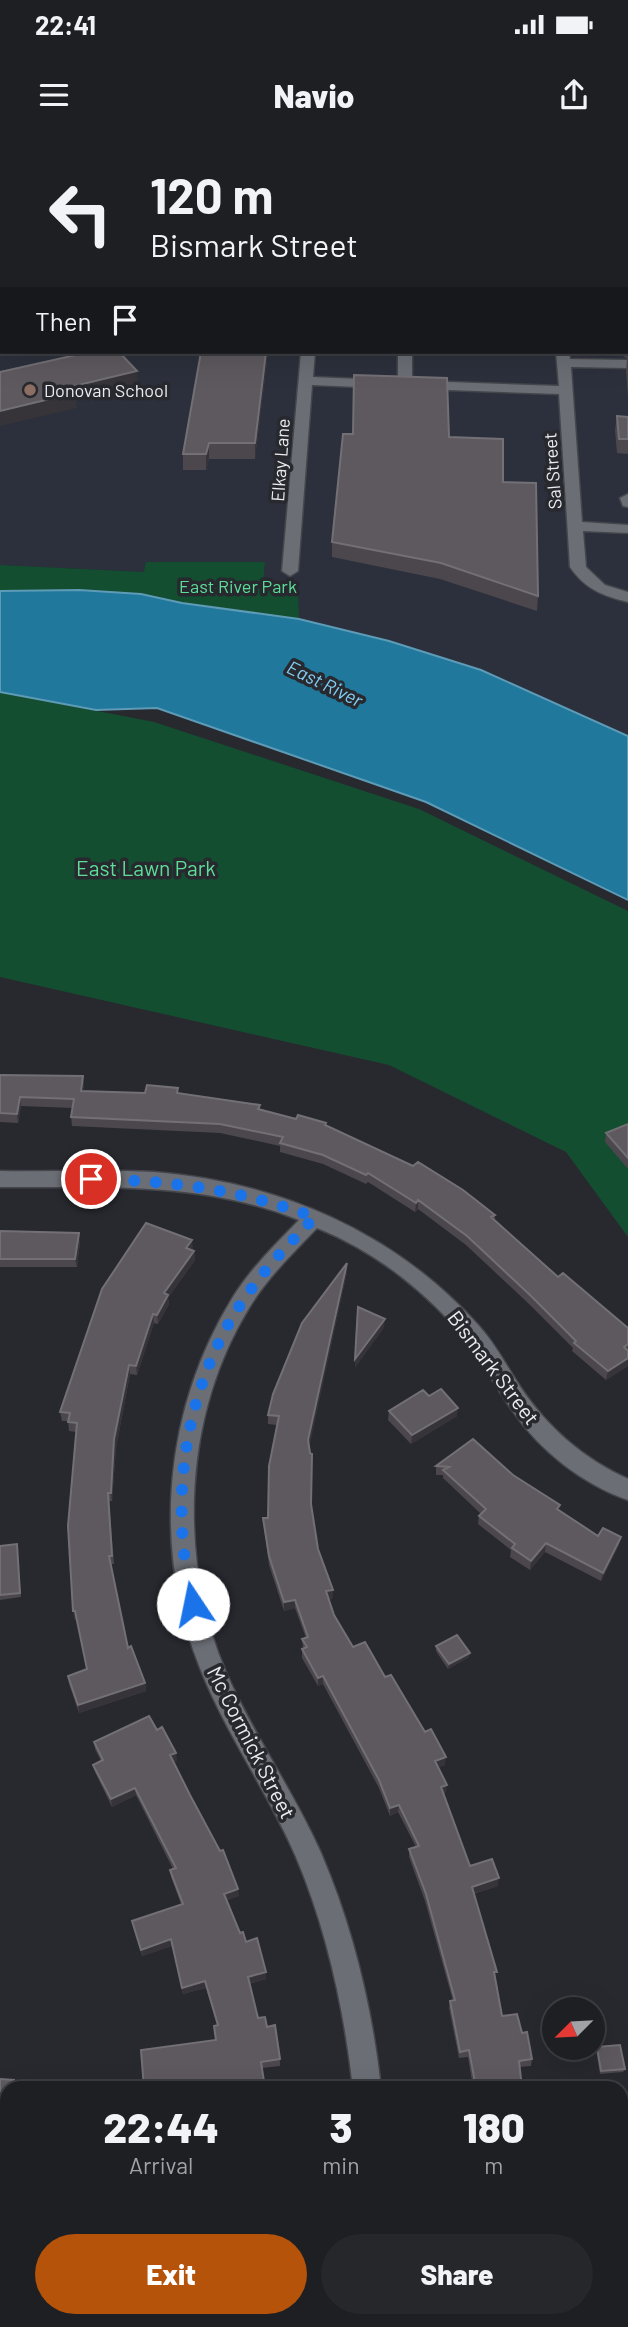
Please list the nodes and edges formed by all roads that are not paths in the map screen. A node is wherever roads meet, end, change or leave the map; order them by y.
1 (308, 354) edge
2 (405, 354) edge
3 (563, 357) edge
4 (628, 364) edge
5 (306, 381) junction
6 (405, 385) junction
7 (566, 390) junction
8 (628, 498) edge
9 (628, 503) edge
10 (575, 526) junction
11 (628, 529) edge
12 (290, 571) dead end
13 (628, 597) edge
14 (0, 1179) edge
15 (315, 1217) junction
16 (628, 1490) edge
17 (366, 2081) edge

1 - 5 street, Elkay Lane
2 - 6 street
3 - 4 street
3 - 7 street, Sal Street
5 - 6 street
5 - 12 street, Elkay Lane
6 - 7 street
7 - 10 street, Sal Street
8 - 9 street
10 - 11 street
10 - 13 street, Sal Street
14 - 15 street, Bismark Street
15 - 16 street, Bismark Street
15 - 17 street, Mc Cormick Street

